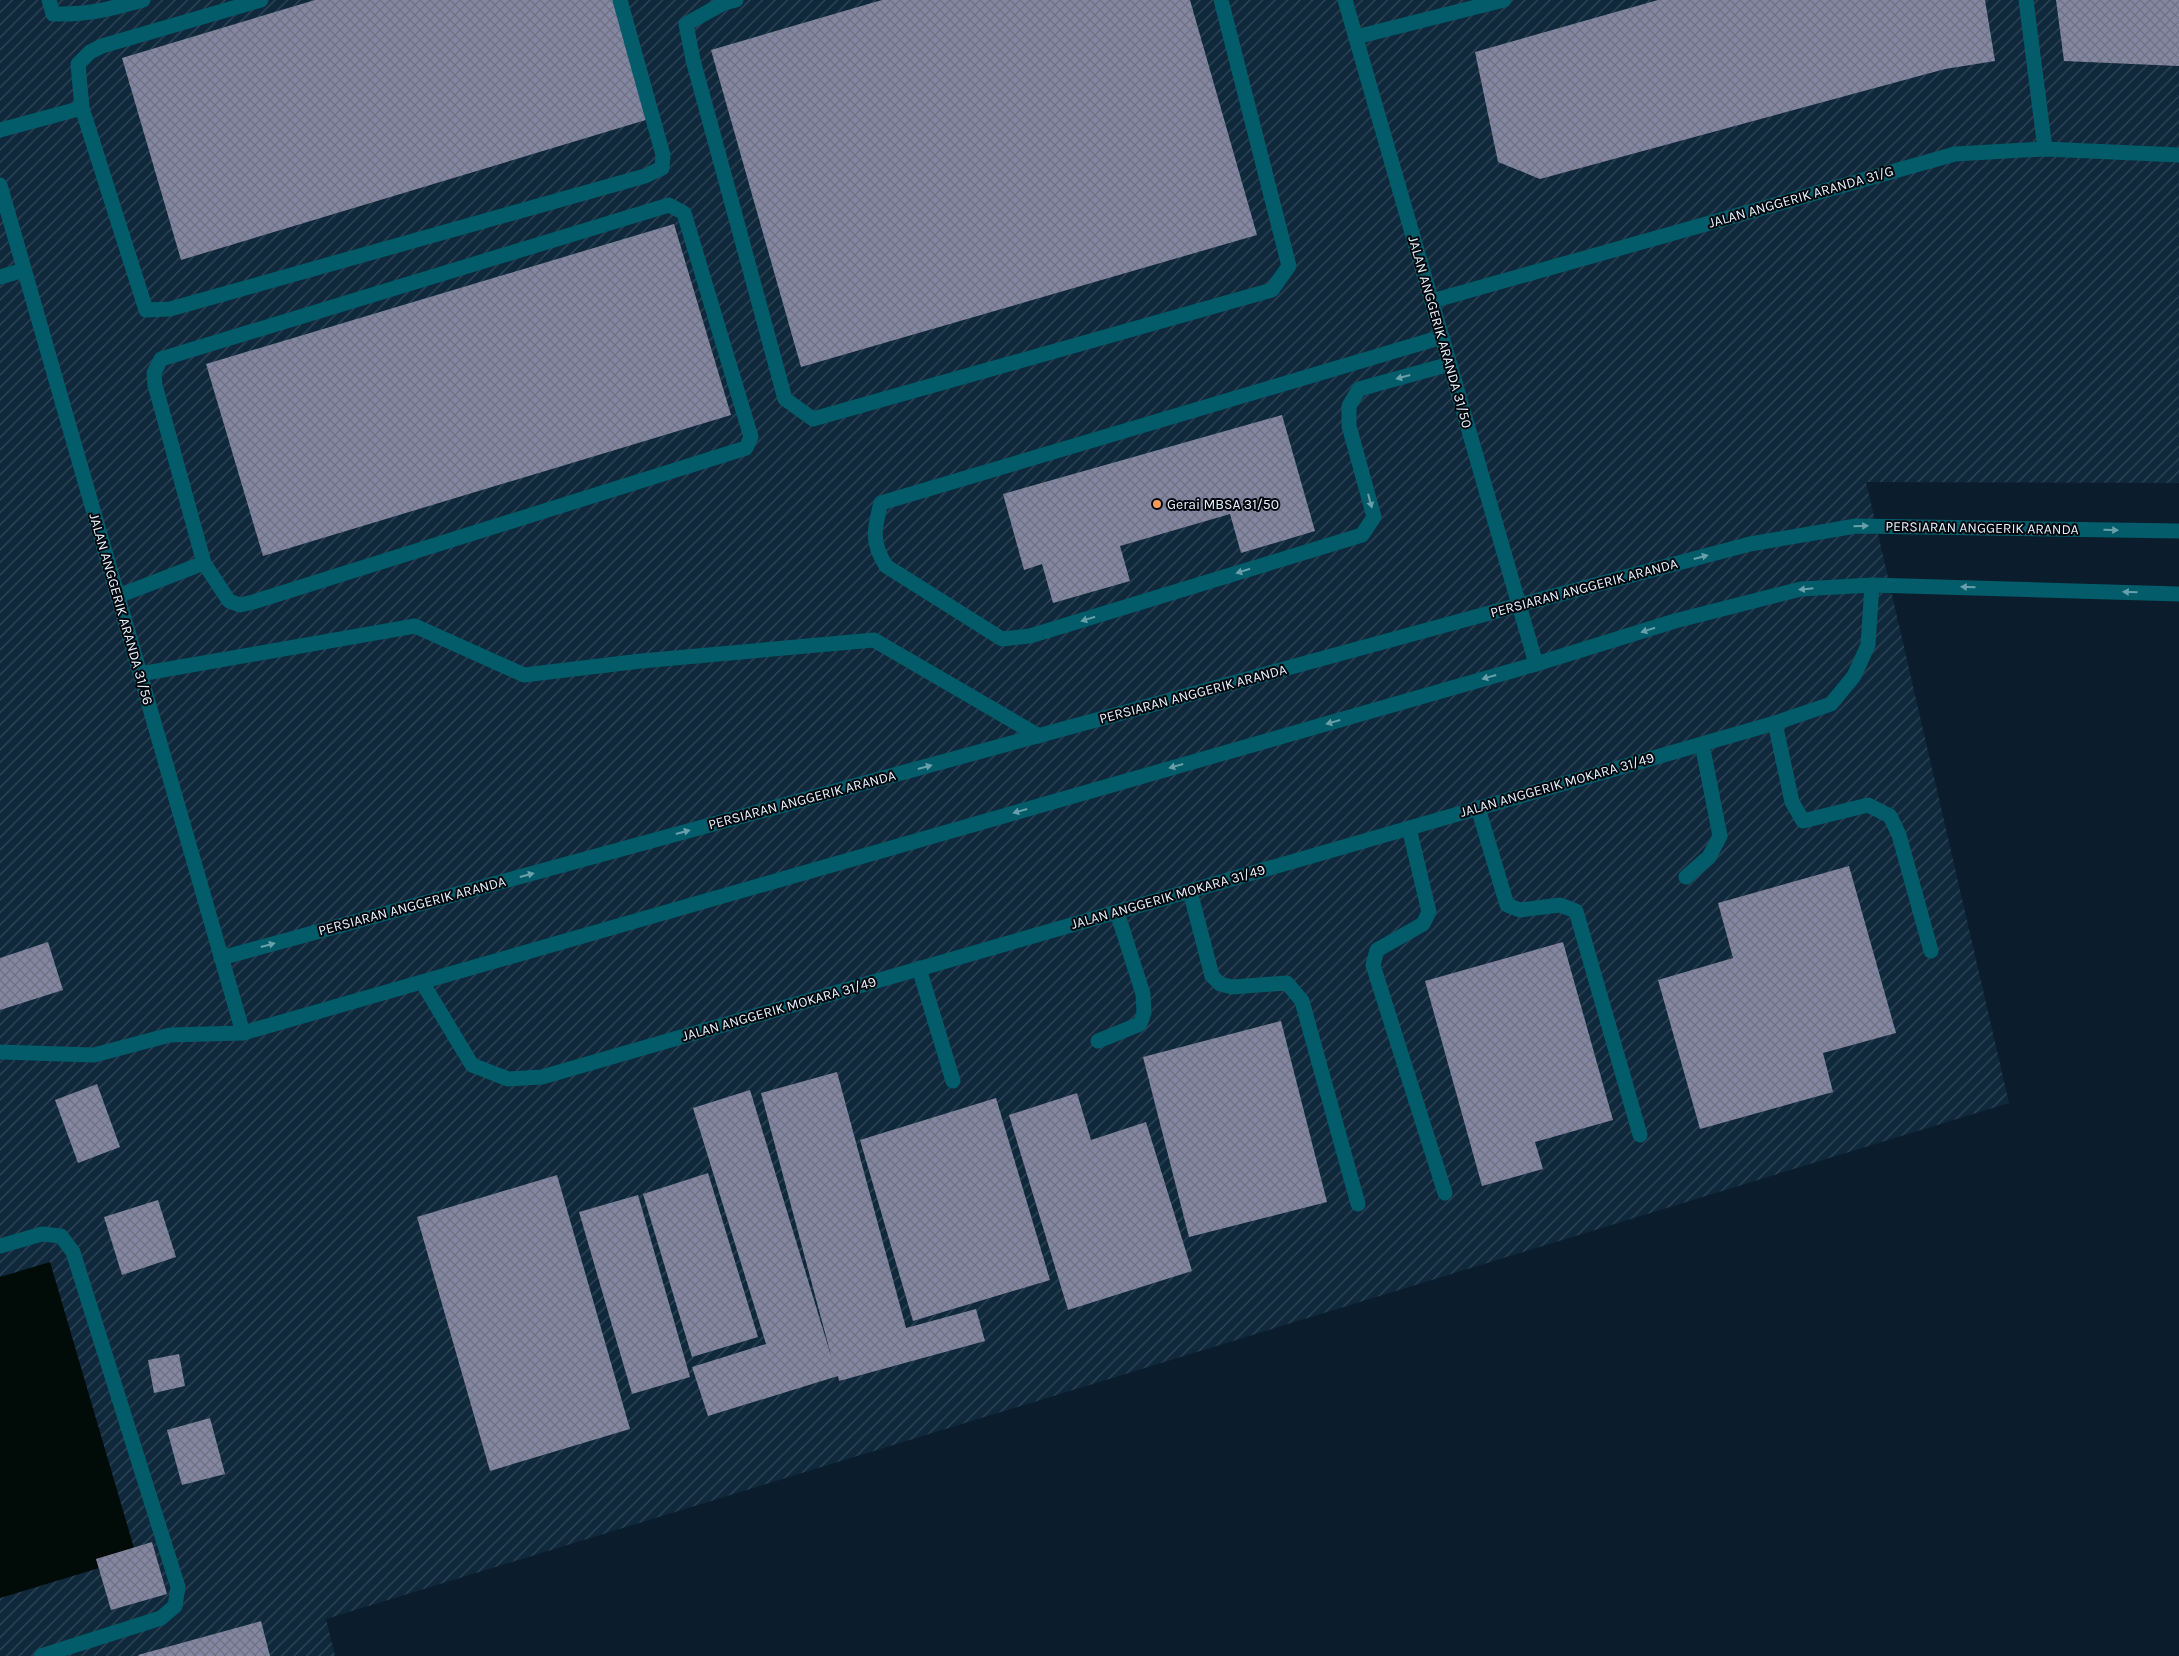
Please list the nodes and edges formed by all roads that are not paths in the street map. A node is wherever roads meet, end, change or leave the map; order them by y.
1 (49, 0) edge
2 (143, 0) edge
3 (261, 0) edge
4 (620, 0) edge
5 (736, 0) edge
6 (1221, 0) edge
7 (1345, 0) edge
8 (1504, 0) edge
9 (2026, 0) edge
10 (1356, 38) junction
11 (82, 108) junction
12 (0, 130) edge
13 (2045, 149) junction
14 (2179, 155) edge
15 (0, 185) edge
16 (24, 270) junction
17 (0, 277) edge
18 (1432, 301) junction
19 (1442, 337) junction
20 (1450, 364) junction
21 (2179, 531) edge
22 (204, 563) junction
23 (1872, 584) junction
24 (2179, 594) edge
25 (118, 596) junction
26 (1519, 605) junction
27 (1536, 664) junction
28 (140, 674) junction
29 (1775, 723) junction
30 (1039, 736) junction
31 (1702, 744) junction
32 (1478, 808) junction
33 (1409, 828) junction
34 (1686, 877) dead end
35 (1190, 891) junction
36 (1117, 912) junction
37 (1931, 951) dead end
38 (221, 958) junction
39 (919, 968) junction
40 (422, 982) junction
41 (243, 1032) junction
42 (1098, 1041) dead end
43 (0, 1052) edge
44 (953, 1081) dead end
45 (1640, 1135) dead end
46 (1445, 1193) dead end
47 (1358, 1204) dead end
48 (0, 1246) edge
49 (41, 1656) edge

1 - 2 street
3 - 11 street
4 - 11 street
5 - 6 street
7 - 10 street, JALAN ANGGERIK ARANDA 31/50
8 - 10 street
9 - 13 street
10 - 18 street, JALAN ANGGERIK ARANDA 31/50
11 - 12 street
13 - 14 street, JALAN ANGGERIK ARANDA 31/G
13 - 18 street, JALAN ANGGERIK ARANDA 31/G
15 - 16 street, JALAN ANGGERIK ARANDA 31/56
16 - 17 street
16 - 25 street, JALAN ANGGERIK ARANDA 31/56
18 - 19 street, JALAN ANGGERIK ARANDA 31/50
19 - 20 street, JALAN ANGGERIK ARANDA 31/50
20 -> 19 street
20 - 26 street, JALAN ANGGERIK ARANDA 31/50
26 -> 21 street, PERSIARAN ANGGERIK ARANDA
22 - 22 street
22 - 25 street
24 -> 23 street
23 -> 27 street
23 - 29 street, JALAN ANGGERIK MOKARA 31/49
25 - 28 street, JALAN ANGGERIK ARANDA 31/56
26 - 27 street, JALAN ANGGERIK ARANDA 31/50
26 - 30 street, PERSIARAN ANGGERIK ARANDA
27 -> 40 street
28 - 30 street
28 - 38 street, JALAN ANGGERIK ARANDA 31/56
29 - 31 street, JALAN ANGGERIK MOKARA 31/49
29 - 37 street
38 -> 30 street, PERSIARAN ANGGERIK ARANDA
31 - 32 street, JALAN ANGGERIK MOKARA 31/49
31 - 34 street
32 - 33 street, JALAN ANGGERIK MOKARA 31/49
32 - 45 street
33 - 35 street, JALAN ANGGERIK MOKARA 31/49
33 - 46 street
35 - 36 street, JALAN ANGGERIK MOKARA 31/49
35 - 47 street
36 - 39 street, JALAN ANGGERIK MOKARA 31/49
36 - 42 street
38 - 41 street, JALAN ANGGERIK ARANDA 31/56
39 - 40 street, JALAN ANGGERIK MOKARA 31/49
39 - 44 street
40 - 41 street
41 - 43 street
48 - 49 street

